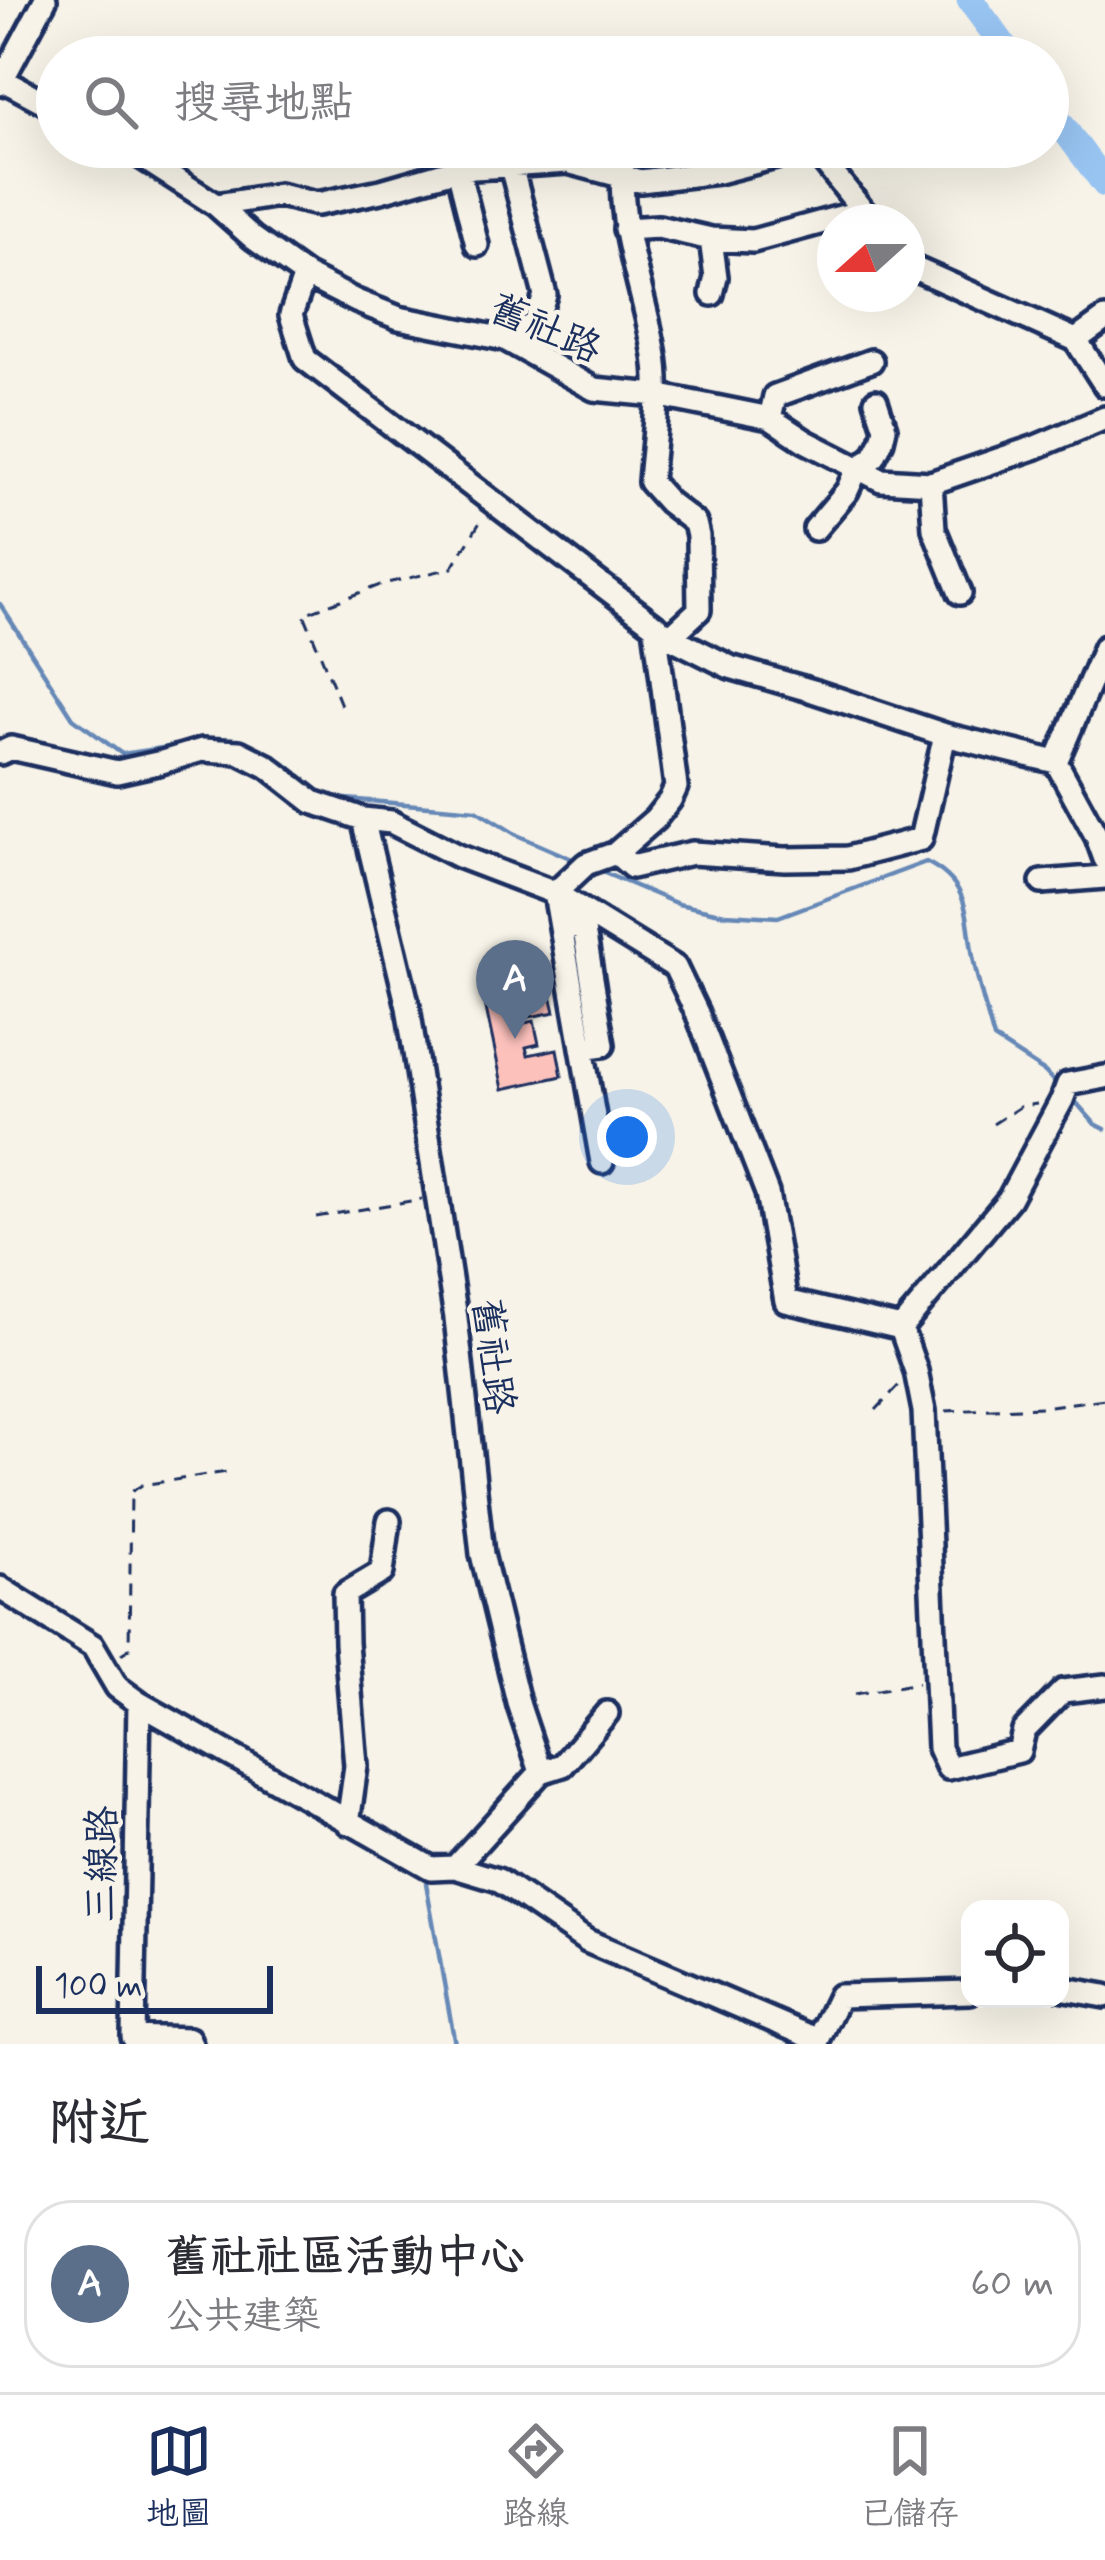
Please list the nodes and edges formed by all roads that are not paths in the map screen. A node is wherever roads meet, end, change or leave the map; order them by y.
1 (45, 0) edge
2 (1, 82) edge
3 (36, 99) edge
4 (159, 168) edge
5 (484, 168) edge
6 (512, 168) edge
7 (592, 168) edge
8 (622, 168) edge
9 (735, 168) edge
10 (829, 168) edge
11 (458, 170) junction
12 (621, 175) junction
13 (858, 204) edge
14 (216, 205) junction
15 (817, 228) edge
16 (625, 229) junction
17 (711, 239) junction
18 (477, 245) dead end
19 (925, 274) edge
20 (305, 275) junction
21 (712, 294) dead end
22 (1105, 320) edge
23 (505, 339) junction
24 (1076, 340) junction
25 (872, 361) dead end
26 (1105, 385) edge
27 (656, 395) junction
28 (876, 401) dead end
29 (770, 418) junction
30 (1105, 418) edge
31 (857, 469) junction
32 (931, 483) junction
33 (815, 529) dead end
34 (960, 593) dead end
35 (663, 632) junction
36 (1105, 647) edge
37 (945, 735) junction
38 (0, 752) edge
39 (1056, 762) junction
40 (363, 819) junction
41 (1102, 843) edge
42 (616, 853) junction
43 (1105, 877) edge
44 (1042, 882) dead end
45 (555, 893) junction
46 (1105, 1077) edge
47 (602, 1162) dead end
48 (901, 1328) junction
49 (389, 1521) dead end
50 (0, 1588) edge
51 (1105, 1686) edge
52 (139, 1703) junction
53 (607, 1713) dead end
54 (541, 1772) junction
55 (348, 1822) junction
56 (455, 1868) junction
57 (1069, 1990) edge
58 (961, 1992) edge
59 (1105, 1996) edge
60 (821, 2042) edge
61 (191, 2044) edge

1 - 2 street
2 - 3 street
4 - 14 street, 舊社路
5 - 11 street
6 - 23 street
7 - 12 street
8 - 12 street
9 - 12 street
10 - 13 street
11 - 14 street
11 - 18 street
12 - 16 street
14 - 20 street, 舊社路
15 - 17 street
16 - 17 street
16 - 27 street
17 - 21 street
19 - 24 street
20 - 23 street, 舊社路
20 - 35 street
22 - 24 street
23 - 27 street, 舊社路
24 - 26 street
25 - 29 street
27 - 29 street, 舊社路
27 - 35 street
28 - 31 street
29 - 31 street, 舊社路
30 - 32 street, 舊社路
31 - 32 street, 舊社路
31 - 33 street
32 - 34 street
35 - 37 street
35 - 42 street
36 - 39 street
37 - 39 street
37 - 42 street
38 - 40 street
39 - 41 street
40 - 45 street
40 - 54 street, 舊社路
42 - 45 street
43 - 44 street
45 - 47 street
45 - 48 street
46 - 48 street
48 - 51 street
49 - 55 street
50 - 52 street
52 - 55 street
52 - 61 street, 三線路
53 - 54 street
54 - 56 street
55 - 56 street
56 - 60 street
57 - 59 street
58 - 60 street

